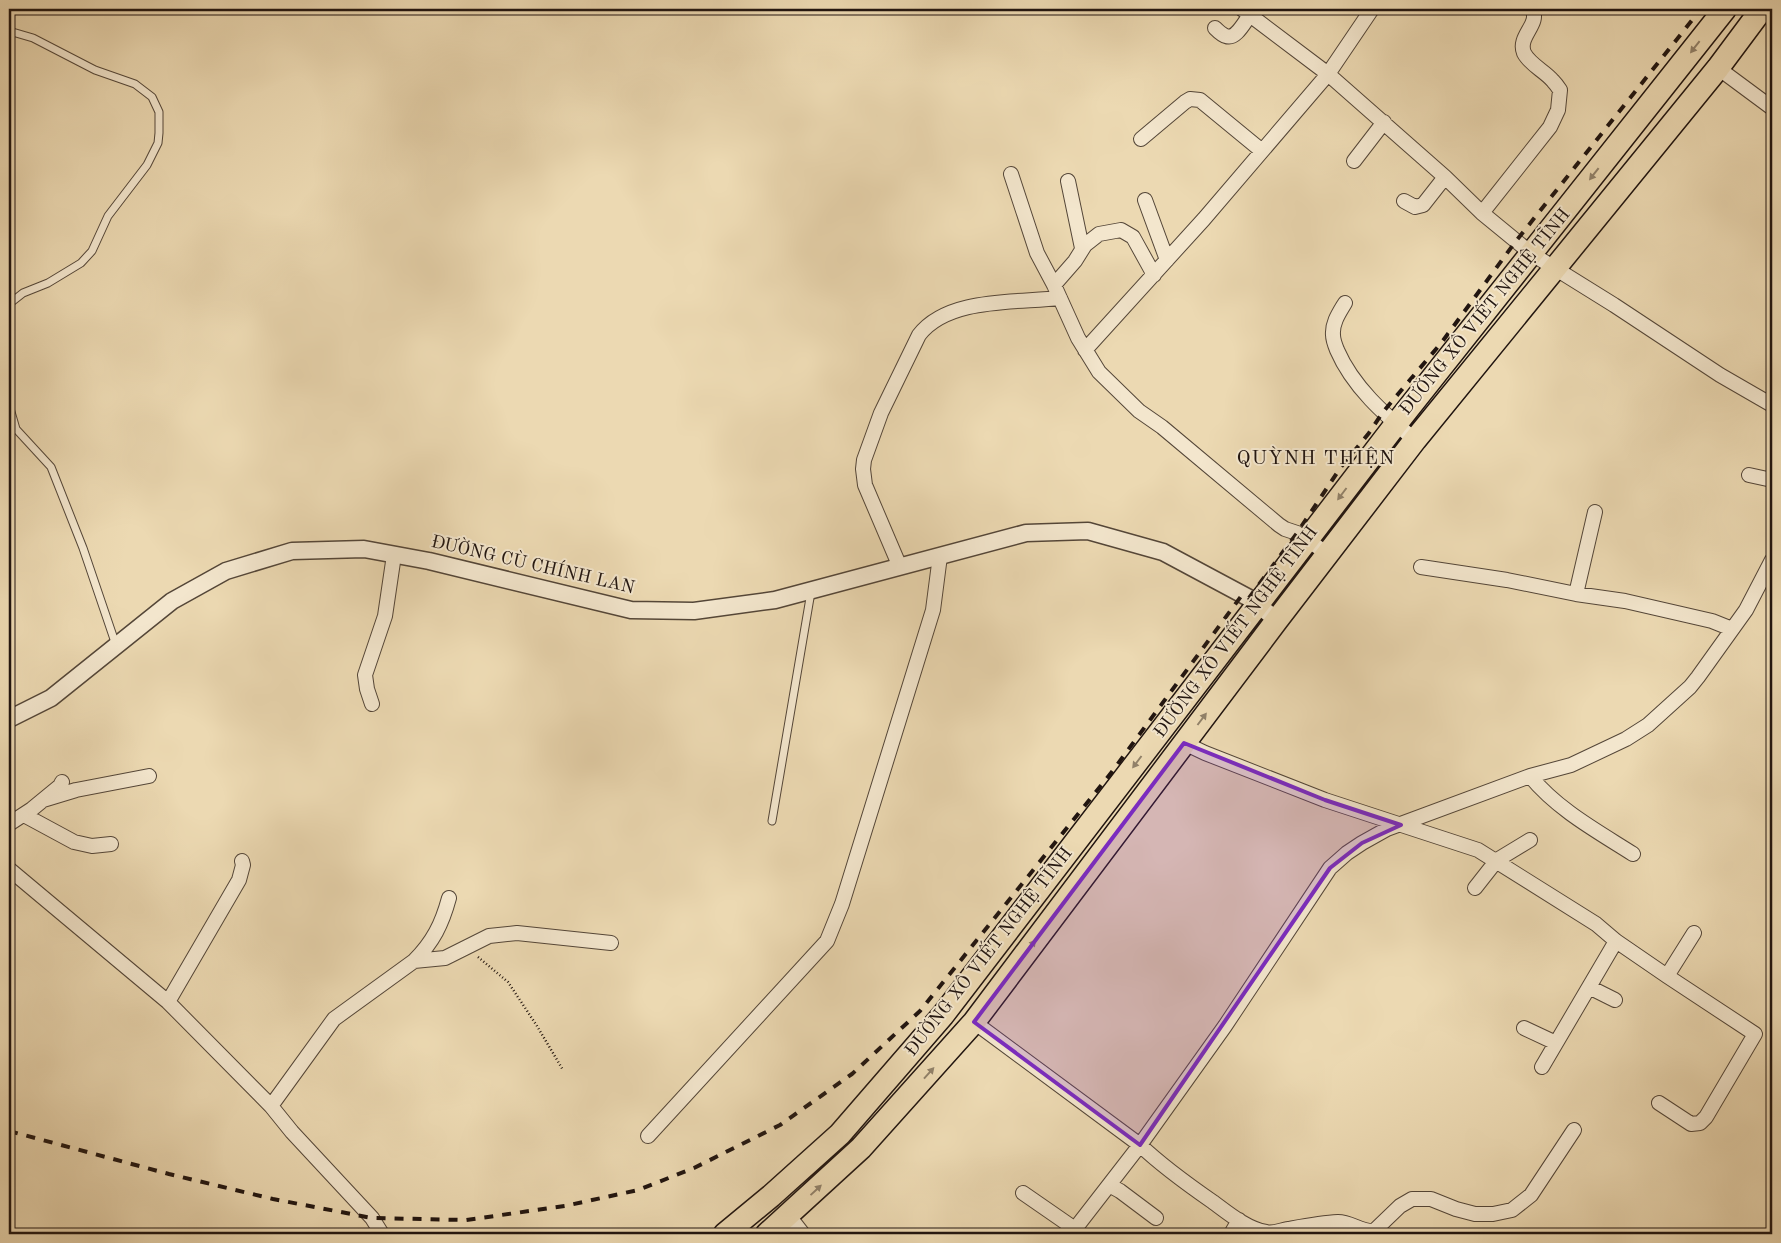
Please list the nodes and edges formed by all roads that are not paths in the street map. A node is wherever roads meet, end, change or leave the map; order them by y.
1 (1372, 9) edge
2 (1532, 9) edge
3 (1726, 9) edge
4 (1762, 9) edge
5 (1246, 12) edge
6 (1215, 28) dead end
7 (9, 31) edge
8 (1718, 68) junction
9 (1328, 74) junction
10 (1772, 108) edge
11 (1384, 122) junction
12 (1141, 139) dead end
13 (1262, 151) junction
14 (1354, 161) dead end
15 (1011, 174) dead end
16 (1445, 177) junction
17 (1068, 181) dead end
18 (1145, 200) dead end
19 (1404, 201) dead end
20 (1482, 213) junction
21 (1082, 248) junction
22 (1532, 254) junction
23 (1167, 260) junction
24 (1555, 269) junction
25 (1154, 275) junction
26 (1054, 285) junction
27 (1060, 298) junction
28 (1345, 303) dead end
29 (9, 304) edge
30 (1085, 350) junction
31 (9, 405) edge
32 (1772, 405) edge
33 (1396, 424) junction
34 (1415, 440) junction
35 (1749, 474) dead end
36 (1772, 480) edge
37 (1595, 512) dead end
38 (1308, 539) junction
39 (1328, 554) junction
40 (394, 555) junction
41 (940, 556) junction
42 (1772, 560) edge
43 (900, 567) junction
44 (1420, 567) dead end
45 (811, 590) junction
46 (1576, 594) junction
47 (1258, 604) junction
48 (1277, 620) junction
49 (1732, 629) junction
50 (116, 646) junction
51 (372, 704) dead end
52 (9, 719) edge
53 (1184, 743) junction
54 (149, 776) dead end
55 (1530, 776) junction
56 (62, 782) dead end
57 (43, 800) junction
58 (24, 814) junction
59 (772, 821) dead end
60 (9, 824) edge
61 (1401, 825) junction
62 (1530, 840) dead end
63 (111, 844) dead end
64 (1633, 854) dead end
65 (1497, 860) junction
66 (242, 861) dead end
67 (9, 869) edge
68 (1475, 888) dead end
69 (449, 898) dead end
70 (1694, 933) dead end
71 (1616, 941) junction
72 (611, 943) dead end
73 (414, 961) junction
74 (1667, 976) junction
75 (1589, 987) junction
76 (1616, 1000) dead end
77 (168, 1002) junction
78 (974, 1022) junction
79 (1524, 1028) dead end
80 (1556, 1043) junction
81 (1542, 1067) dead end
82 (1659, 1103) dead end
83 (271, 1106) junction
84 (1574, 1130) dead end
85 (648, 1136) dead end
86 (1140, 1145) junction
87 (1109, 1185) junction
88 (1023, 1193) dead end
89 (789, 1216) junction
90 (1156, 1218) dead end
91 (1239, 1220) junction
92 (1073, 1232) edge
93 (382, 1234) edge
94 (725, 1234) edge
95 (767, 1234) edge
96 (803, 1234) edge
97 (1231, 1234) edge

1 - 9 street
2 - 20 street
3 -> 22 highway, ĐƯỜNG XÔ VIẾT NGHỆ TĨNH
4 - 8 highway, ĐƯỜNG XÔ VIẾT NGHỆ TĨNH
5 - 6 street
5 - 9 street
7 - 29 lane
8 - 10 street
8 - 24 highway, ĐƯỜNG XÔ VIẾT NGHỆ TĨNH
9 - 11 street
9 - 13 street
11 - 14 street
11 - 16 street
12 - 13 street
13 - 23 street
15 - 26 street
16 - 19 street
16 - 20 street
17 - 21 street
18 - 23 street
20 - 22 street
21 - 25 street
21 - 26 street
22 - 24 street
22 - 33 highway, ĐƯỜNG XÔ VIẾT NGHỆ TĨNH
23 - 25 street
24 - 32 street
24 - 34 highway, ĐƯỜNG XÔ VIẾT NGHỆ TĨNH
25 - 30 street
26 - 27 street
27 - 30 street
27 - 43 street
28 - 33 street
30 - 38 street
31 - 50 lane
33 - 34 street
33 -> 38 highway, ĐƯỜNG XÔ VIẾT NGHỆ TĨNH
34 - 39 highway, ĐƯỜNG XÔ VIẾT NGHỆ TĨNH
35 - 36 street
37 - 46 street
38 - 39 street
38 - 47 highway, ĐƯỜNG XÔ VIẾT NGHỆ TĨNH
39 - 48 highway, ĐƯỜNG XÔ VIẾT NGHỆ TĨNH
40 - 45 street, ĐƯỜNG CÙ CHÍNH LAN
40 - 50 street, ĐƯỜNG CÙ CHÍNH LAN
40 - 51 street
41 - 43 street, ĐƯỜNG CÙ CHÍNH LAN
41 - 47 street, ĐƯỜNG CÙ CHÍNH LAN
41 - 85 street
42 - 49 street
43 - 45 street, ĐƯỜNG CÙ CHÍNH LAN
44 - 46 street
45 - 59 lane
46 - 49 street
47 - 48 street, ĐƯỜNG CÙ CHÍNH LAN
47 -> 94 highway, ĐƯỜNG XÔ VIẾT NGHỆ TĨNH
53 -> 48 highway, ĐƯỜNG XÔ VIẾT NGHỆ TĨNH
49 - 55 street
50 - 52 street, ĐƯỜNG CÙ CHÍNH LAN
53 - 61 street
78 -> 53 highway, ĐƯỜNG XÔ VIẾT NGHỆ TĨNH
54 - 57 street
55 - 61 street
55 - 64 street
56 - 57 street
57 - 58 street
58 - 60 street
58 - 63 street
61 - 65 street
61 - 86 street
62 - 65 street
65 - 68 street
65 - 71 street
66 - 77 street
67 - 77 street
69 - 73 street
70 - 74 street
71 - 74 street
71 - 75 street
72 - 73 street
73 - 83 street
74 - 82 street
75 - 76 street
75 - 80 street
77 - 83 street
78 - 86 street
89 -> 78 highway, ĐƯỜNG XÔ VIẾT NGHỆ TĨNH
79 - 80 street
80 - 81 street
83 - 93 street
84 - 91 street
86 - 87 street
86 - 91 street
87 - 90 street
87 - 92 street
88 - 92 street
89 - 95 highway, ĐƯỜNG XÔ VIẾT NGHỆ TĨNH
89 - 96 street
91 - 97 street

